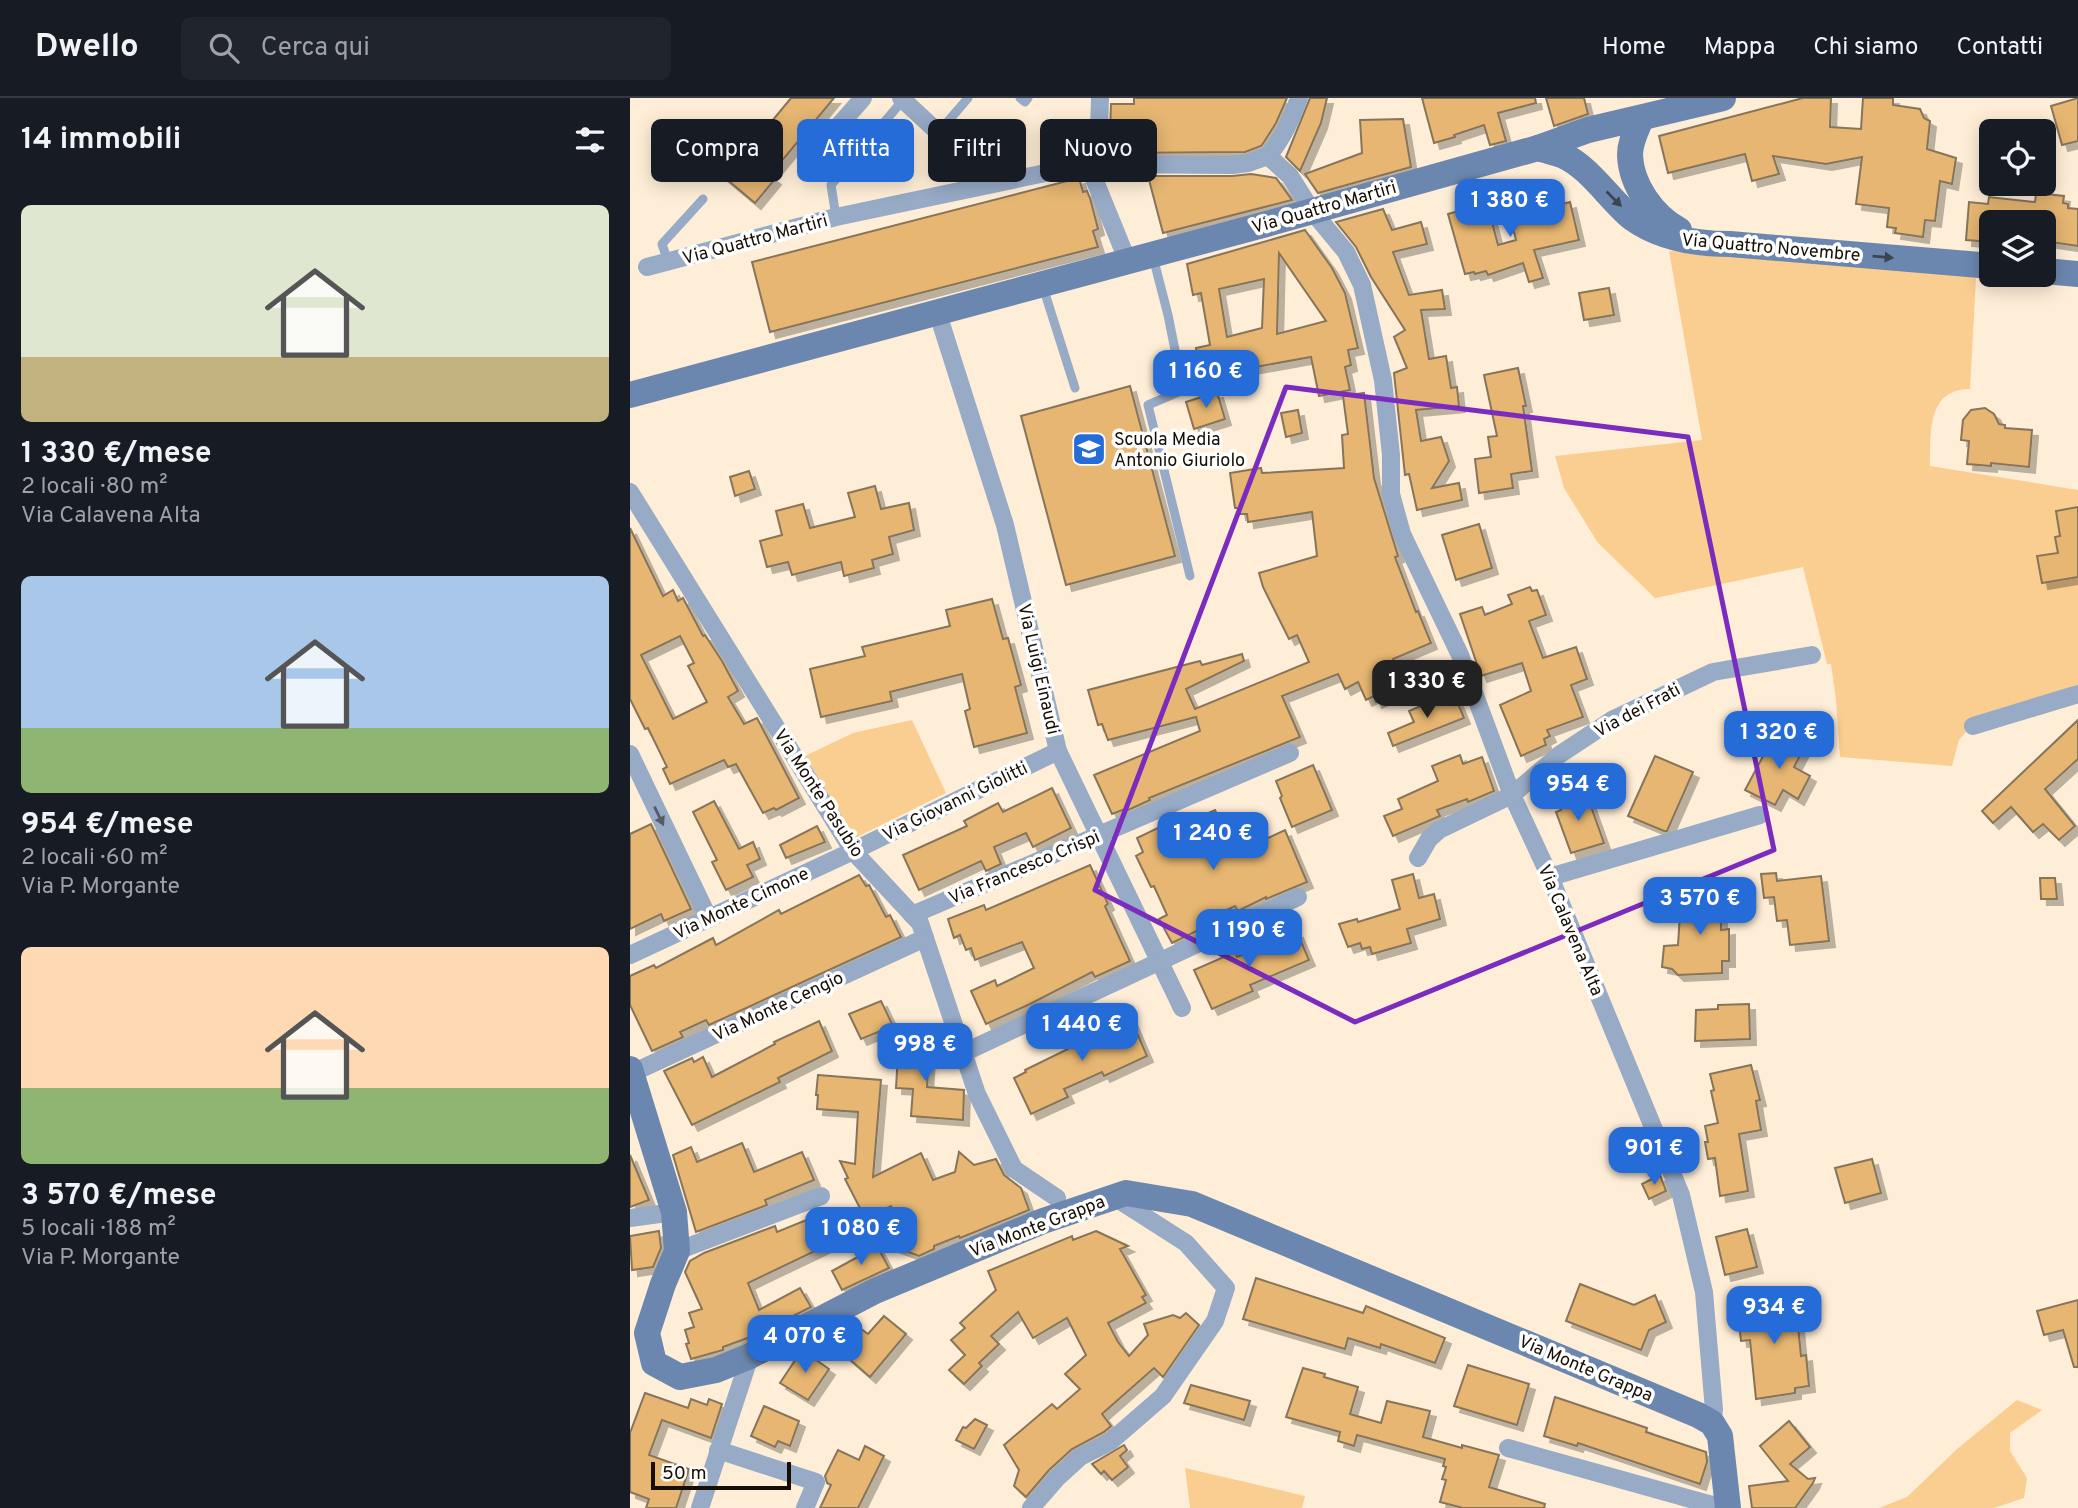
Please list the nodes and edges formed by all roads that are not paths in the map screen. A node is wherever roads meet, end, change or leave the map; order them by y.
1 (863, 98) edge
2 (968, 98) edge
3 (1020, 98) edge
4 (1028, 98) edge
5 (1100, 98) edge
6 (1299, 98) edge
7 (1723, 98) edge
8 (902, 99) edge
9 (845, 119) edge
10 (950, 119) edge
11 (1099, 119) edge
12 (1641, 119) junction
13 (928, 124) edge
14 (1538, 148) junction
15 (1268, 156) junction
16 (1157, 164) edge
17 (1040, 174) edge
18 (967, 182) edge
19 (1098, 182) edge
20 (969, 189) junction
21 (703, 199) dead end
22 (1312, 211) junction
23 (836, 217) junction
24 (1704, 244) junction
25 (1140, 259) junction
26 (668, 262) junction
27 (1979, 265) edge
28 (647, 267) dead end
29 (2056, 272) edge
30 (2078, 274) edge
31 (1042, 285) junction
32 (938, 314) junction
33 (1075, 388) dead end
34 (630, 395) edge
35 (630, 492) edge
36 (1190, 576) dead end
37 (1812, 655) dead end
38 (2078, 694) edge
39 (1973, 726) dead end
40 (1058, 751) junction
41 (1290, 753) dead end
42 (630, 754) edge
43 (1512, 795) junction
44 (1760, 816) dead end
45 (1099, 835) junction
46 (853, 851) junction
47 (1418, 858) dead end
48 (1550, 877) junction
49 (1298, 897) dead end
50 (912, 915) junction
51 (709, 919) junction
52 (925, 938) junction
53 (630, 955) edge
54 (1160, 961) junction
55 (1182, 1008) dead end
56 (963, 1053) junction
57 (631, 1071) edge
58 (821, 1196) dead end
59 (1114, 1197) junction
60 (1057, 1198) dead end
61 (674, 1213) junction
62 (630, 1218) edge
63 (677, 1251) junction
64 (750, 1356) junction
65 (1712, 1423) junction
66 (1508, 1448) dead end
67 (718, 1450) junction
68 (1728, 1505) edge
69 (700, 1508) edge
70 (806, 1508) edge
71 (1031, 1508) edge

1 - 9 street
2 - 10 lane
3 - 4 lane
5 - 11 street
6 - 15 street
7 - 12 street, Via Quattro Martiri
8 - 13 street
8 - 23 lane
12 - 14 street, Via Quattro Martiri
12 - 24 street
14 - 22 street, Via Quattro Martiri
14 -> 24 street, Via Quattro Novembre
15 - 16 street, Via Quattro Martiri
15 - 22 street, Via Calavena Alta
17 - 20 street, Via Quattro Martiri
18 - 20 street
19 - 25 street
20 - 23 street, Via Quattro Martiri
21 - 26 lane
22 - 25 street, Via Quattro Martiri
22 - 43 street, Via Calavena Alta
23 - 26 street, Via Quattro Martiri
24 -> 27 street, Via Quattro Novembre
25 - 31 street, Via Quattro Martiri
25 - 36 lane
26 - 28 street, Via Quattro Martiri
29 - 30 street
31 - 32 street, Via Quattro Martiri
31 - 33 lane
32 - 34 street, Via Quattro Martiri
32 - 40 street, Via Luigi Einaudi
35 - 46 street, Via Monte Pasubio
37 - 43 street, Via dei Frati
38 - 39 street
40 - 45 street, Via Luigi Einaudi
40 - 46 street, Via Giovanni Giolitti
41 - 45 street, Via Francesco Crispi
42 -> 51 street
43 - 47 street, Via dei Frati
43 - 48 street, Via Calavena Alta
44 - 48 street
45 - 50 street, Via Francesco Crispi
45 - 54 street, Via Luigi Einaudi
46 - 50 street, Via Monte Pasubio
46 - 51 street, Via Monte Cimone
48 - 65 street, Via Calavena Alta
49 - 54 street
50 - 52 street, Via Monte Pasubio
51 - 53 street, Via Monte Cimone
52 - 56 street, Via Monte Pasubio
52 - 57 street, Via Monte Cengio
54 - 55 street, Via Luigi Einaudi
54 - 56 street
56 - 60 street, Via Monte Pasubio
57 - 61 street, Via Monte Grappa
58 - 63 street
59 - 64 street, Via Monte Grappa
59 - 65 street, Via Monte Grappa
59 - 71 street
61 - 62 street
61 - 63 street, Via Monte Grappa
63 - 64 street, Via Monte Grappa
64 - 67 street
65 - 68 street, Via Calavena Alta
66 - 68 street
67 - 69 street
67 - 70 street

